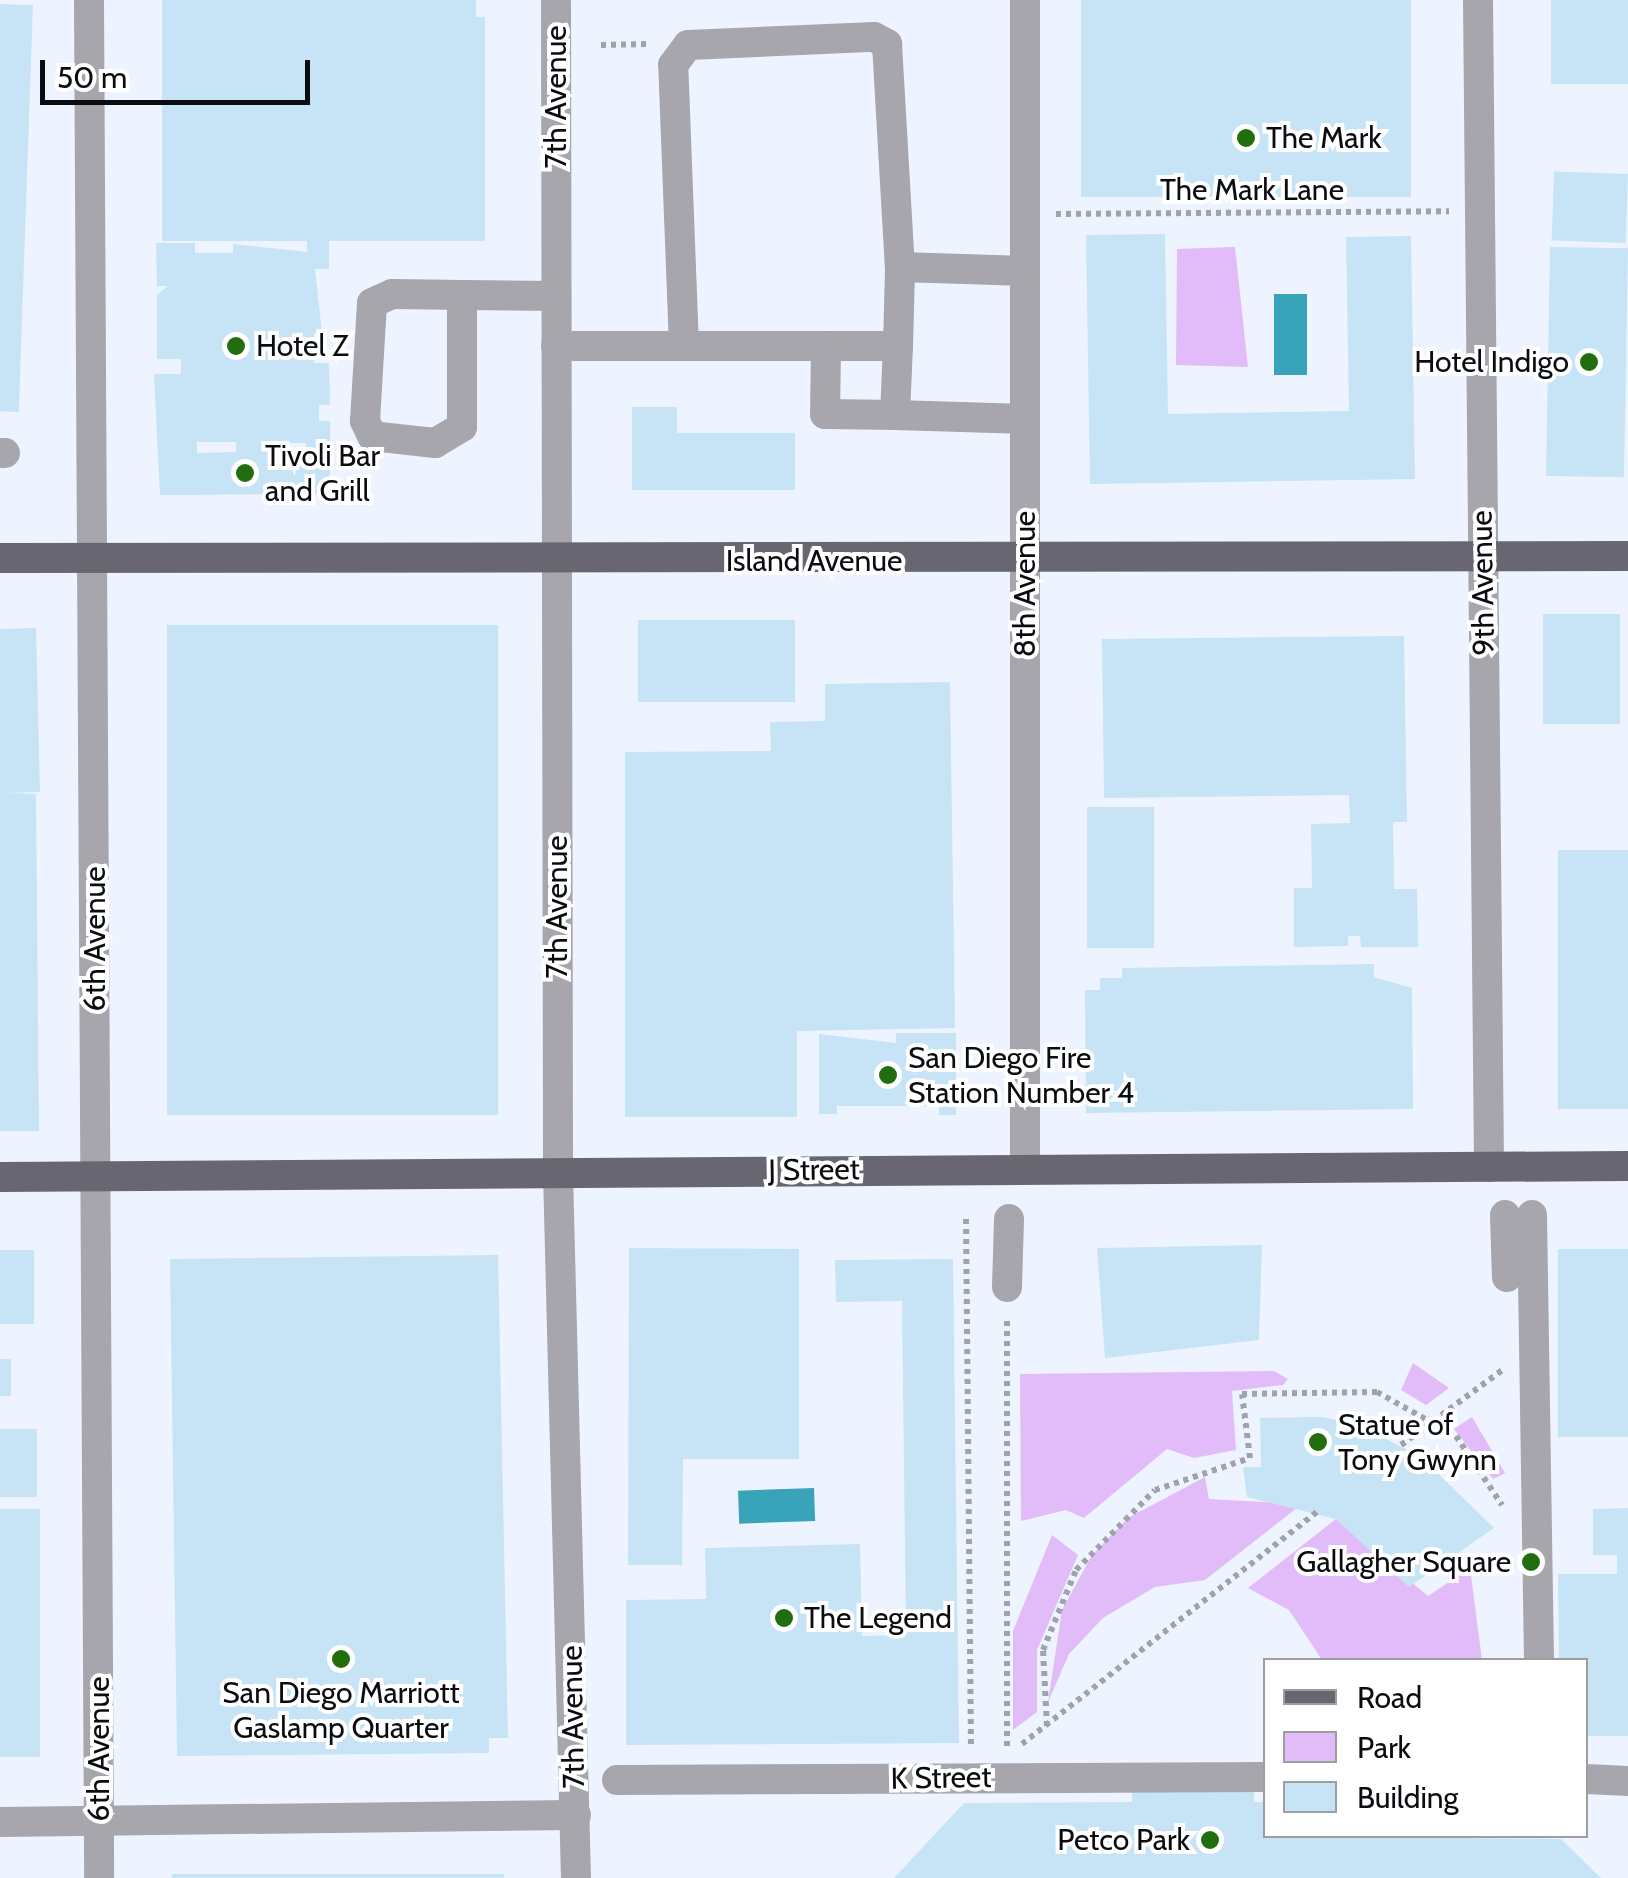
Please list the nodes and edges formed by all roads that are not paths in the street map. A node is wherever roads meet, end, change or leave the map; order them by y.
1 (89, 0) edge
2 (556, 0) edge
3 (1025, 0) edge
4 (1478, 0) edge
5 (900, 266) junction
6 (1025, 272) junction
7 (462, 295) junction
8 (556, 296) junction
9 (556, 346) junction
10 (684, 346) junction
11 (826, 346) junction
12 (898, 346) junction
13 (895, 414) junction
14 (1025, 419) junction
15 (1482, 556) junction
16 (1628, 556) edge
17 (92, 557) junction
18 (0, 558) edge
19 (1025, 560) junction
20 (555, 562) junction
21 (1489, 1166) junction
22 (1628, 1166) edge
23 (1025, 1167) junction
24 (558, 1173) junction
25 (96, 1176) junction
26 (0, 1177) edge
27 (1009, 1219) dead end
28 (1507, 1276) dead end
29 (1007, 1287) road end
30 (1539, 1658) edge
31 (1263, 1777) edge
32 (617, 1780) dead end
33 (1588, 1780) edge
34 (1628, 1781) edge
35 (576, 1815) junction
36 (99, 1821) junction
37 (0, 1822) edge
38 (100, 1878) edge
39 (576, 1878) edge

1 - 17 street, 6th Avenue
2 - 8 street, 7th Avenue
3 - 6 street, 8th Avenue
4 - 15 street, 9th Avenue
5 - 6 street
5 - 10 street
5 - 12 street
6 - 14 street, 8th Avenue
7 - 7 street
7 - 8 street
8 - 9 street, 7th Avenue
9 - 10 street
9 - 20 street, 7th Avenue
10 - 11 street
11 - 12 street
11 - 13 street
12 - 13 street
13 - 14 street
14 - 19 street, 8th Avenue
15 - 16 main road, Island Avenue
15 - 19 main road, Island Avenue
15 - 21 street, 9th Avenue
17 - 18 main road, Island Avenue
17 - 20 main road, Island Avenue
17 - 25 street, 6th Avenue
19 - 20 main road, Island Avenue
19 - 23 street, 8th Avenue
20 - 24 street, 7th Avenue
21 - 22 main road, J Street
21 - 23 main road, J Street
23 - 24 main road, J Street
24 - 25 main road, J Street
24 - 35 street, 7th Avenue
25 - 26 main road, J Street
25 - 36 street, 6th Avenue
27 - 29 street
28 - 30 street
31 - 32 street, K Street
33 - 34 street
35 - 36 street
35 - 39 street, 7th Avenue
36 - 37 street
36 - 38 street, 6th Avenue

